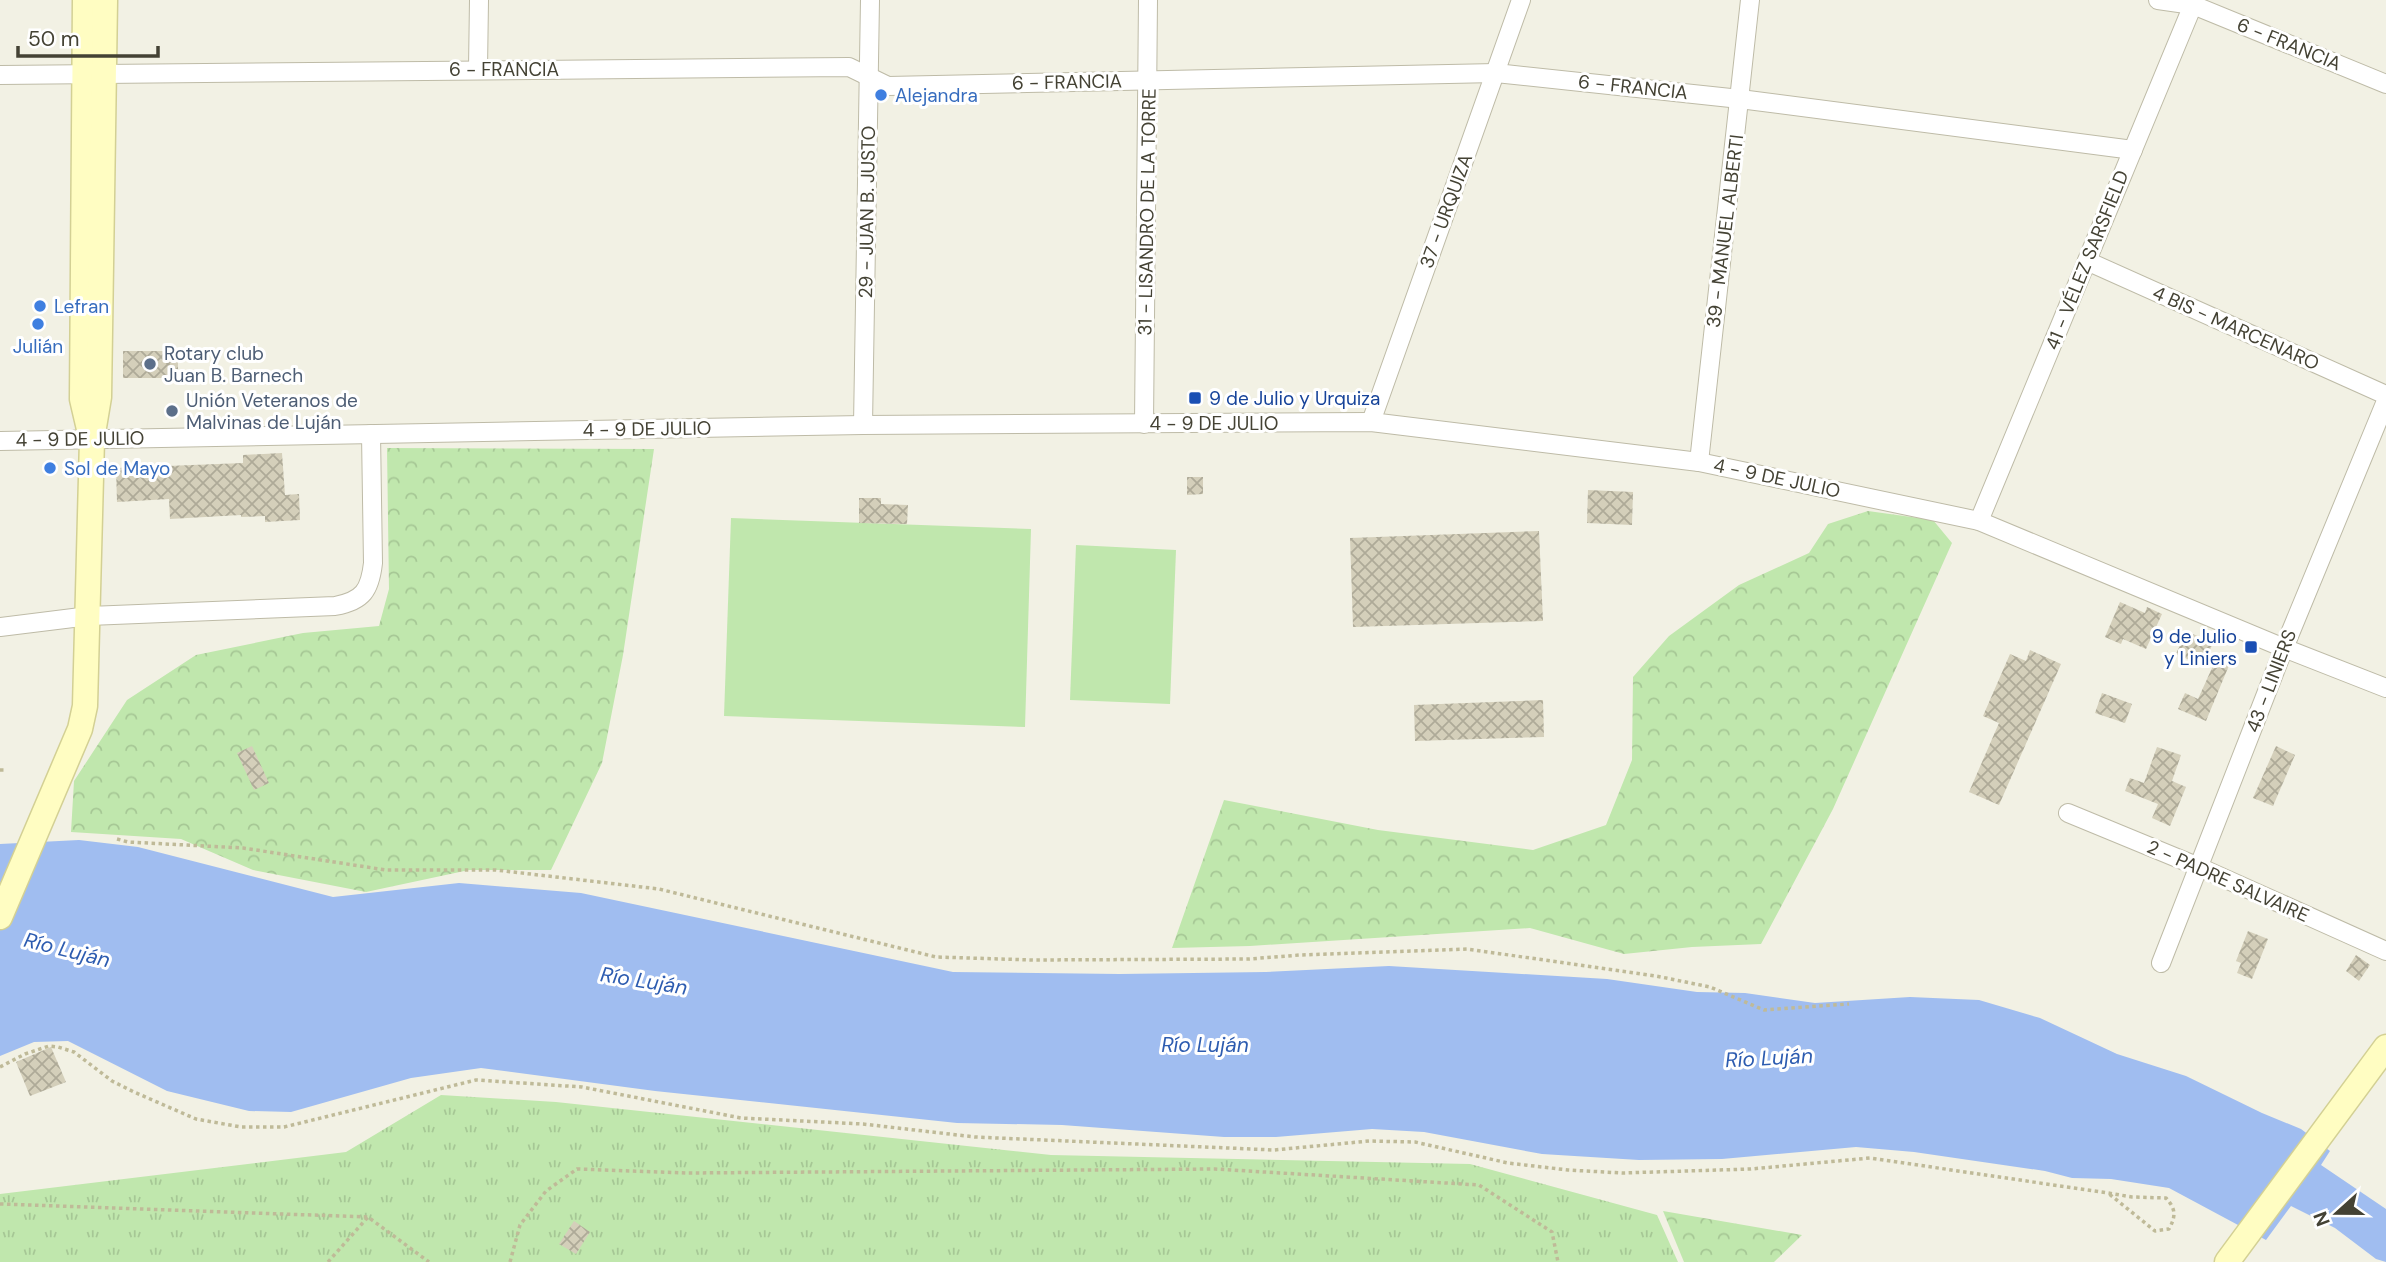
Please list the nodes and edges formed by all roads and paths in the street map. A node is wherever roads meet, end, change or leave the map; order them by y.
1 (85, 0) edge
2 (105, 0) edge
3 (479, 0) edge
4 (870, 0) edge
5 (1148, 0) edge
6 (1750, 0) edge
7 (2158, 0) edge
8 (1519, 1) edge
9 (2194, 2) edge
10 (478, 69) junction
11 (1496, 73) junction
12 (95, 74) junction
13 (0, 75) edge
14 (870, 75) junction
15 (1149, 80) junction
16 (2386, 84) edge
17 (1740, 99) junction
18 (2133, 150) junction
19 (2087, 261) junction
20 (2386, 395) edge
21 (2386, 401) edge
22 (1371, 422) junction
23 (1144, 424) junction
24 (863, 425) junction
25 (371, 434) junction
26 (92, 439) junction
27 (0, 441) edge
28 (1699, 462) junction
29 (1979, 521) junction
30 (89, 616) junction
31 (0, 627) edge
32 (2284, 648) junction
33 (2386, 688) edge
34 (2068, 813) dead end
35 (117, 839) dead end
36 (2199, 867) junction
37 (0, 917) edge
38 (2386, 951) edge
39 (2161, 963) dead end
40 (1849, 1004) dead end
41 (2386, 1047) edge
42 (0, 1067) edge
43 (2108, 1193) junction
44 (0, 1204) edge
45 (368, 1217) junction
46 (2229, 1259) edge
47 (328, 1262) edge
48 (429, 1262) edge
49 (510, 1262) edge
50 (1558, 1262) edge

1 - 12 street
2 - 12 street
3 - 10 street
4 - 14 street, 29 - JUAN B. JUSTO
5 - 15 street, 31 - LISANDRO DE LA TORRE
6 - 17 street, 39 - MANUEL ALBERTI
7 - 9 street, 6 - FRANCIA
8 - 11 street, 37 - URQUIZA
9 - 16 street, 6 - FRANCIA
9 - 18 street, 41 - VÉLEZ SARSFIELD
10 - 12 street, 6 - FRANCIA
10 - 14 street, 6 - FRANCIA
11 - 15 street, 6 - FRANCIA
11 - 17 street, 6 - FRANCIA
11 - 22 street, 37 - URQUIZA
12 - 13 street, 6 - FRANCIA
12 - 26 street
14 - 15 street, 6 - FRANCIA
14 - 24 street, 29 - JUAN B. JUSTO
15 - 23 street, 31 - LISANDRO DE LA TORRE
17 - 18 street, 6 - FRANCIA
17 - 28 street, 39 - MANUEL ALBERTI
18 - 19 street, 41 - VÉLEZ SARSFIELD
19 - 20 street, 4 BIS - MARCENARO
19 - 29 street, 41 - VÉLEZ SARSFIELD
21 - 32 street, 43 - LINIERS
22 - 23 street, 4 - 9 DE JULIO
22 - 28 street, 4 - 9 DE JULIO
23 - 24 street, 4 - 9 DE JULIO
24 - 25 street, 4 - 9 DE JULIO
25 - 26 street, 4 - 9 DE JULIO
25 - 30 street
26 - 27 street, 4 - 9 DE JULIO
26 - 30 street
28 - 29 street, 4 - 9 DE JULIO
29 - 32 street, 4 - 9 DE JULIO
30 - 31 street
30 - 37 street
32 - 33 street, 4 - 9 DE JULIO
32 - 36 street, 43 - LINIERS
34 - 36 street, 2 - PADRE SALVAIRE
35 - 40 path
36 - 38 street, 2 - PADRE SALVAIRE
36 - 39 street, 43 - LINIERS
41 - 46 street
42 - 43 path
43 - 43 path
44 - 45 path
45 - 47 path
45 - 48 path
49 - 50 path

